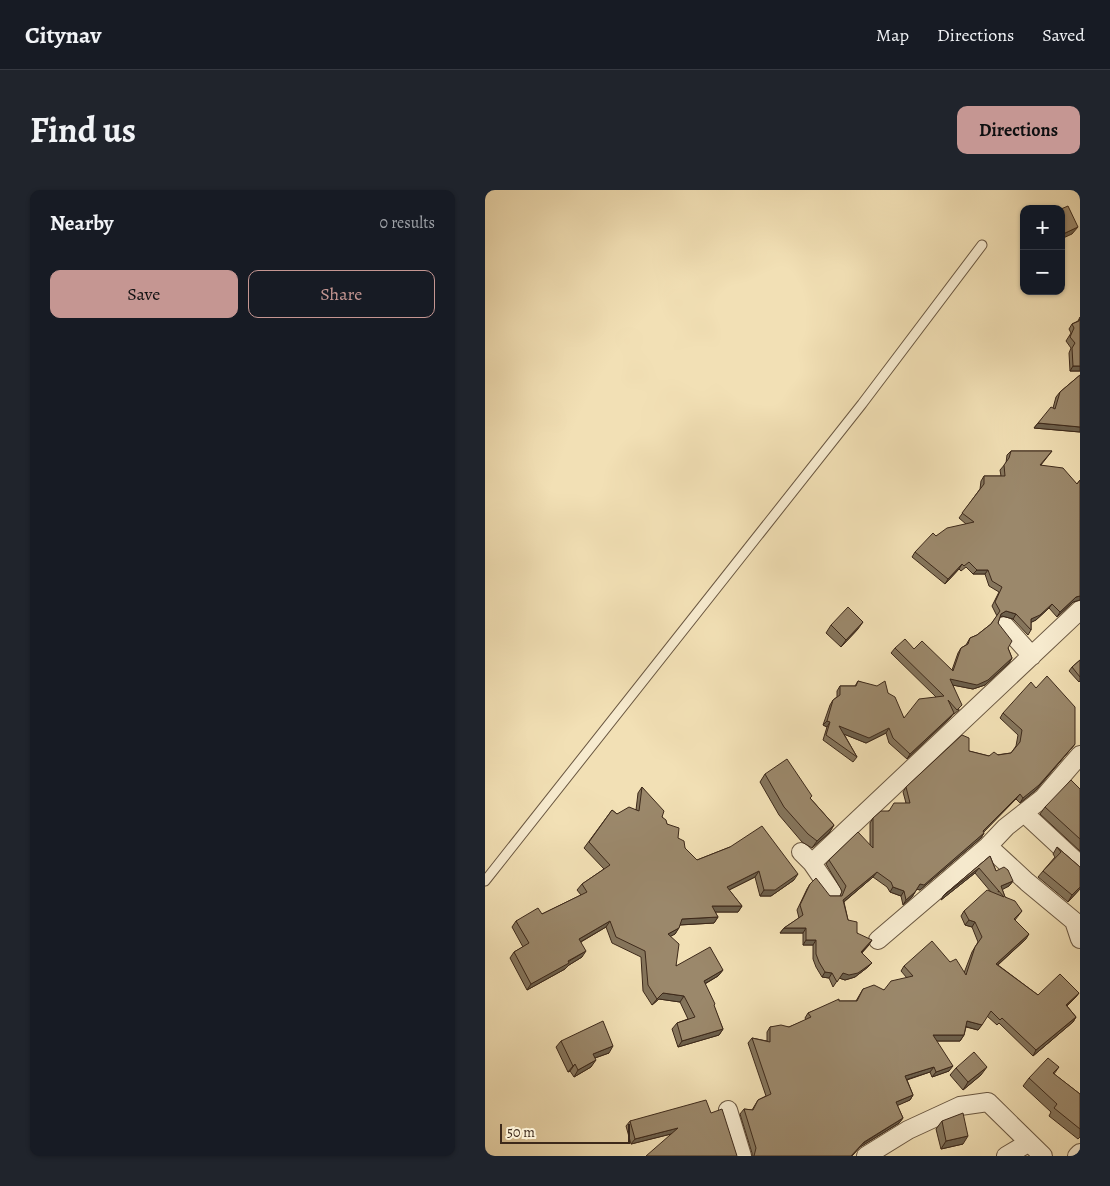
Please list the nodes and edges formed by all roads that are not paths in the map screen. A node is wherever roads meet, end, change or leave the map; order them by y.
1 (982, 245) dead end
2 (1080, 610) edge
3 (1005, 626) dead end
4 (1032, 656) junction
5 (1080, 755) edge
6 (1024, 813) junction
7 (988, 846) junction
8 (1080, 865) edge
9 (485, 881) edge
10 (831, 892) dead end
11 (1080, 939) edge
12 (879, 940) dead end
13 (728, 1110) dead end
14 (1028, 1143) junction
15 (1080, 1153) edge
16 (742, 1156) edge
17 (866, 1156) edge
18 (1006, 1156) edge
19 (1043, 1156) edge
20 (1077, 1156) edge

1 - 9 lane
2 - 4 street
3 - 4 street
4 - 10 street
5 - 6 street
6 - 7 street
6 - 8 street
7 - 11 street
7 - 12 street
13 - 16 street
14 - 17 street
14 - 18 street
14 - 19 street
15 - 20 street

